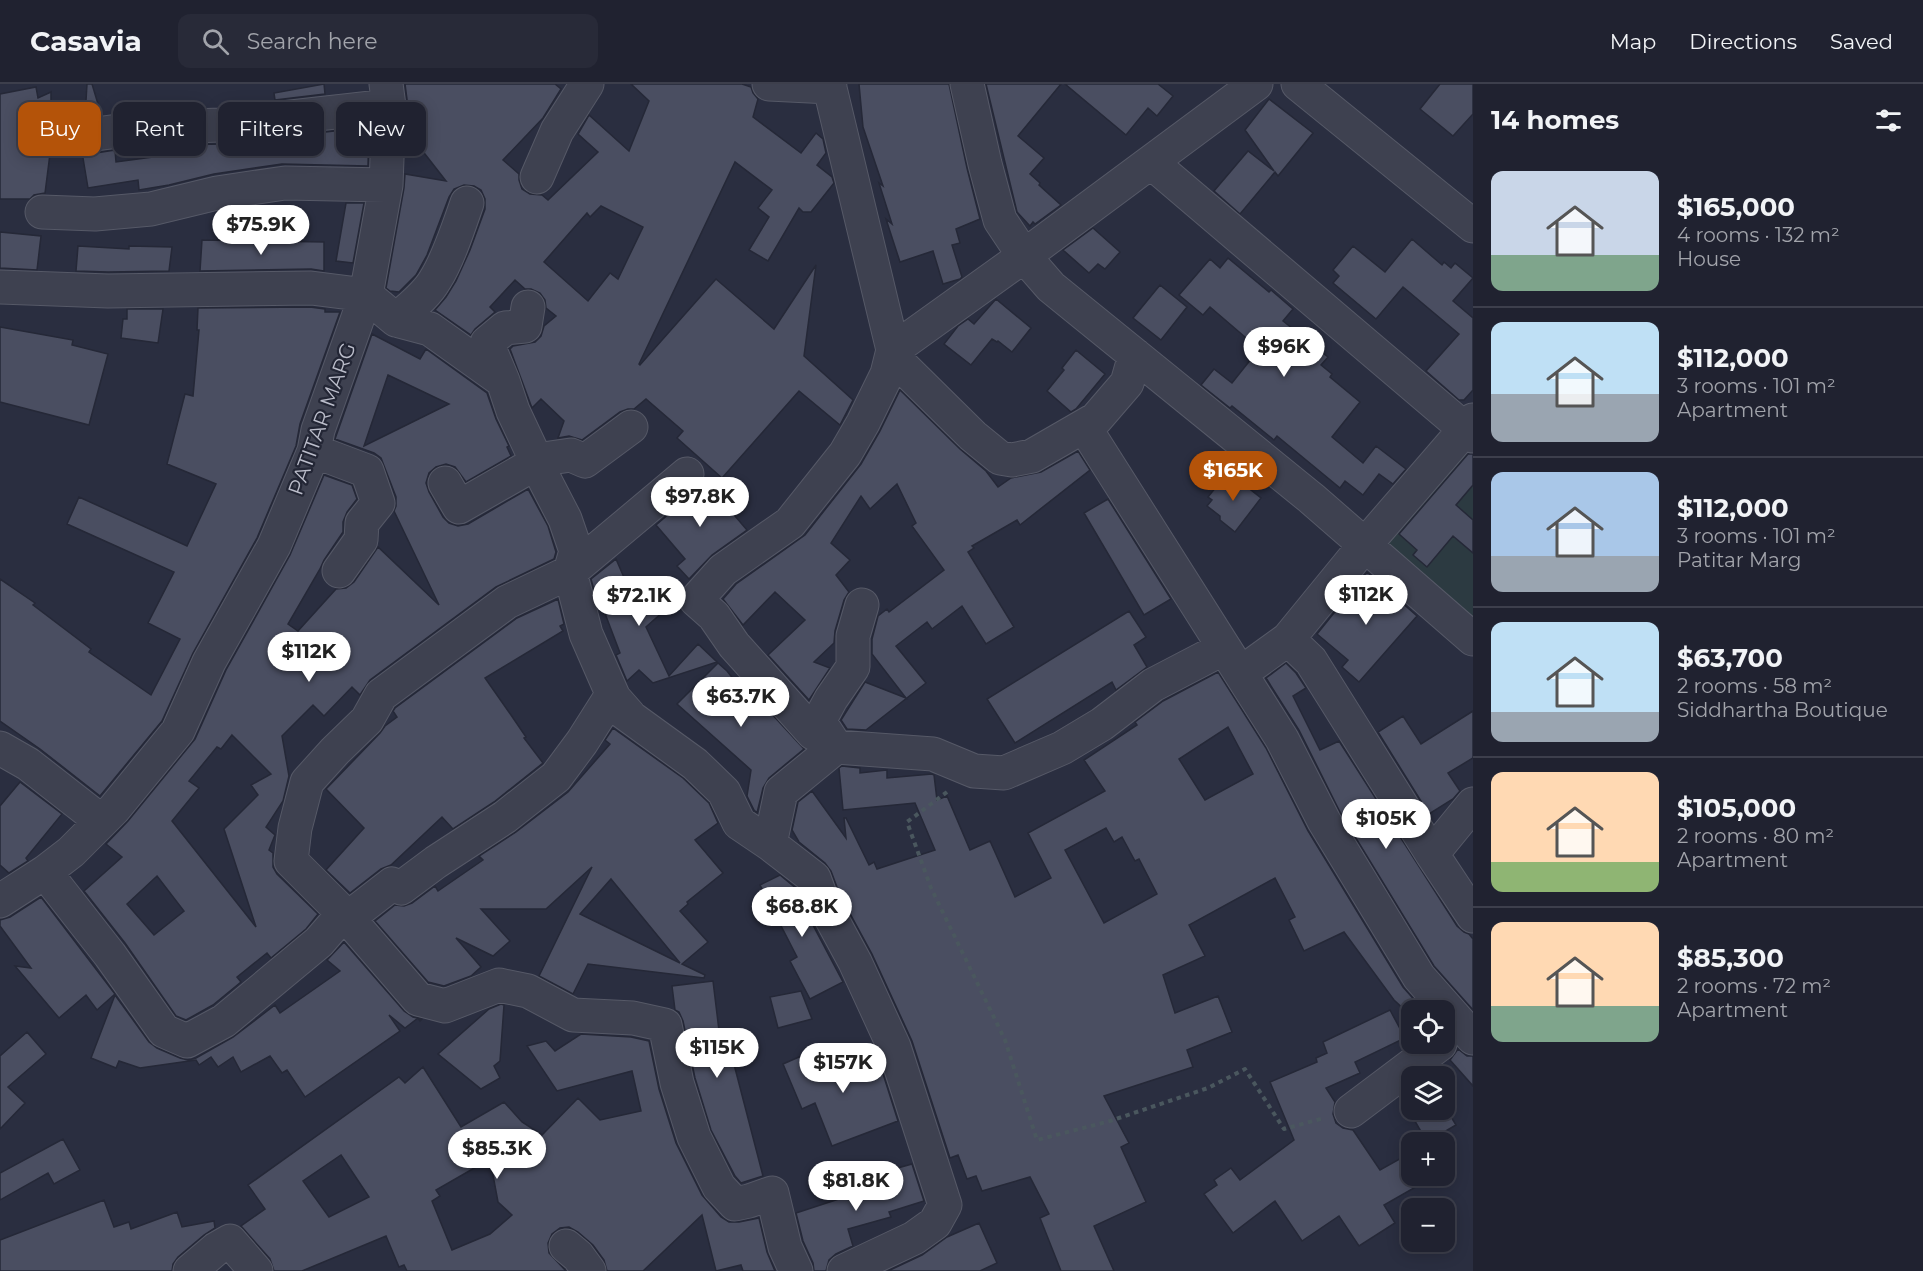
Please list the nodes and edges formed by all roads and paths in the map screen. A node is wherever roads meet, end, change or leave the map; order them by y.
1 (587, 84) edge
2 (769, 84) edge
3 (967, 84) edge
4 (1256, 84) edge
5 (1298, 84) edge
6 (830, 86) edge
7 (388, 95) edge
8 (101, 133) edge
9 (1152, 163) junction
10 (537, 177) dead end
11 (386, 185) junction
12 (467, 202) dead end
13 (42, 212) dead end
14 (1473, 226) edge
15 (1024, 256) junction
16 (0, 287) edge
17 (366, 295) junction
18 (528, 308) dead end
19 (396, 320) junction
20 (893, 350) junction
21 (1135, 355) junction
22 (503, 381) junction
23 (631, 427) dead end
24 (1084, 428) junction
25 (1470, 428) edge
26 (314, 451) junction
27 (536, 461) junction
28 (687, 474) dead end
29 (445, 483) dead end
30 (1364, 546) junction
31 (339, 571) dead end
32 (570, 572) junction
33 (861, 605) dead end
34 (1288, 639) junction
35 (1473, 639) edge
36 (1232, 661) junction
37 (634, 721) junction
38 (836, 747) junction
39 (0, 748) edge
40 (974, 771) junction
41 (1473, 804) edge
42 (100, 821) junction
43 (770, 844) junction
44 (1432, 854) junction
45 (45, 872) junction
46 (0, 901) edge
47 (1473, 916) edge
48 (348, 918) junction
49 (1458, 1033) edge
50 (1351, 1111) joint
51 (566, 1246) dead end
52 (190, 1271) edge
53 (256, 1271) edge
54 (590, 1271) edge
55 (796, 1271) edge
56 (844, 1271) edge

1 - 10 street
2 - 6 street
3 - 15 street
4 - 9 street
5 - 14 street
6 - 20 street
7 - 8 street
7 - 11 street, PATITAR MARG
9 - 15 street
9 - 25 street
11 - 13 street
11 - 17 street, PATITAR MARG
12 - 19 street
15 - 20 street
15 - 21 street
16 - 17 street
17 - 19 street
17 - 26 street, PATITAR MARG
18 - 22 street
19 - 22 street
20 - 24 street
20 - 38 street
21 - 24 street
21 - 30 street
22 - 27 street
23 - 27 street
24 - 36 street
25 - 30 street
26 - 31 street
26 - 42 street, PATITAR MARG
27 - 29 street
27 - 32 street
28 - 32 street
30 - 34 street
30 - 35 street
32 - 37 street
32 - 48 street
33 - 38 street
34 - 36 street
34 - 44 street
36 - 40 street
36 - 49 street
37 - 43 street
37 - 48 street
38 - 40 street
38 - 43 street
39 - 42 street
40 - 50 path
41 - 44 street
42 - 45 street, PATITAR MARG
43 - 56 street
44 - 47 street
45 - 46 street, PATITAR MARG
45 - 48 street
48 - 55 street
49 - 50 street
51 - 54 street
52 - 53 street

